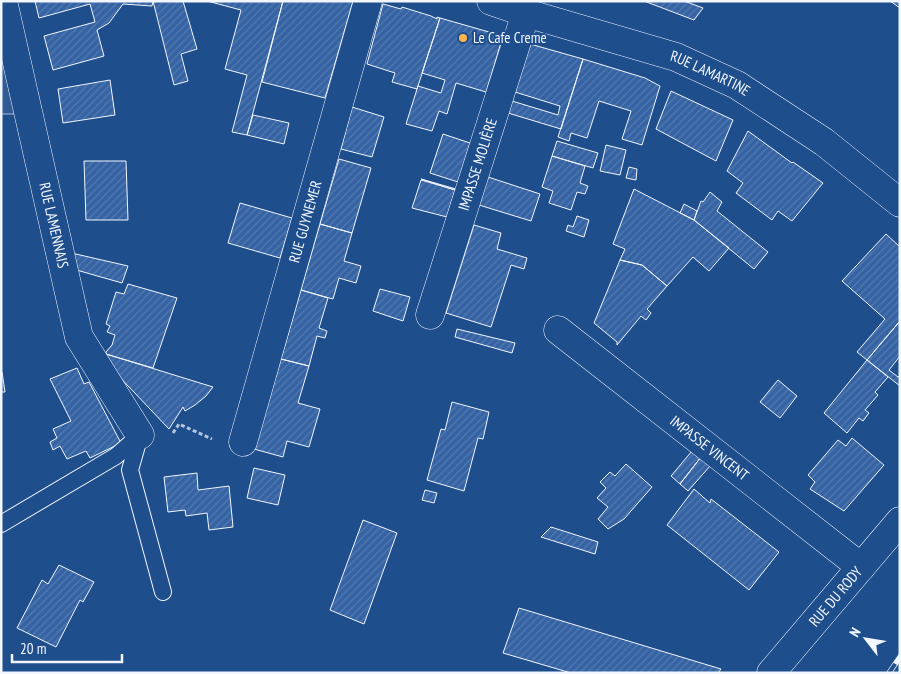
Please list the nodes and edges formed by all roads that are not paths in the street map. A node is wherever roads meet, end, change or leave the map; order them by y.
1 (3, 1) edge
2 (368, 1) edge
3 (490, 1) edge
4 (526, 13) junction
5 (900, 203) edge
6 (430, 315) dead end
7 (558, 330) dead end
8 (140, 435) junction
9 (243, 442) road end
10 (900, 521) edge
11 (1, 524) edge
12 (861, 567) junction
13 (163, 592) dead end
14 (771, 673) edge

1 - 8 street, RUE LAMENNAIS
2 - 9 street, RUE GUYNEMER
3 - 4 street, RUE LAMARTINE
4 - 5 street, RUE LAMARTINE
4 - 6 street, IMPASSE MOLIÈRE
7 - 12 street, IMPASSE VINCENT
8 - 11 lane
8 - 13 lane
10 - 12 street, RUE DU RODY
12 - 14 street, RUE DU RODY

